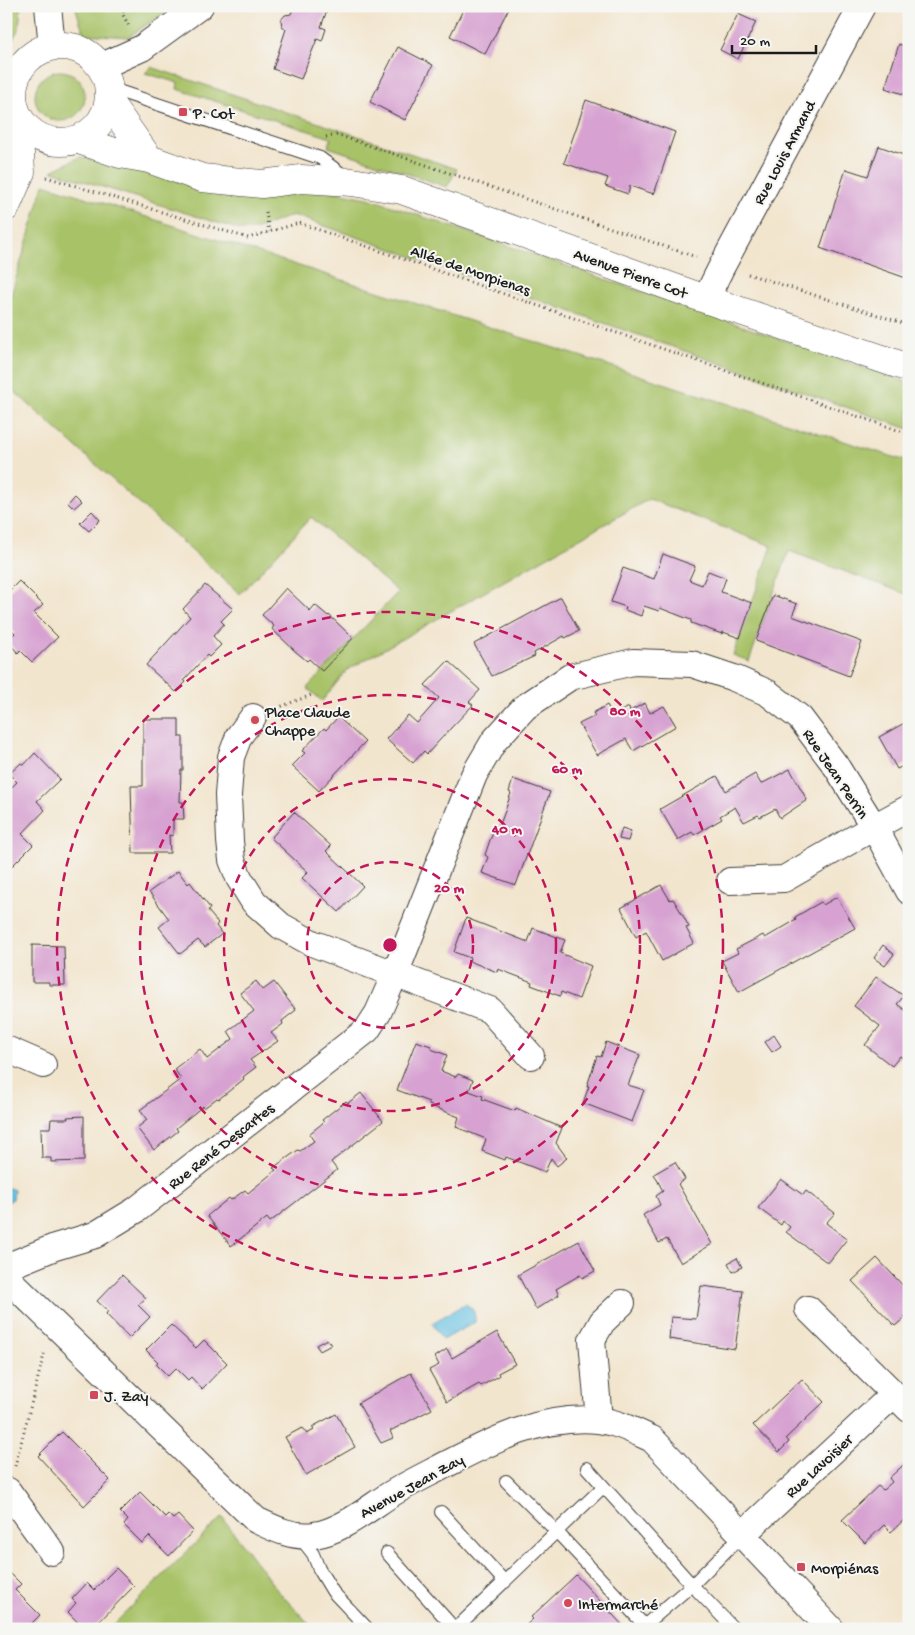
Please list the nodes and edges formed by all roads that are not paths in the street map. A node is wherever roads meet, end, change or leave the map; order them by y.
1 (48, 6) edge
2 (200, 6) edge
3 (862, 6) edge
4 (52, 47) junction
5 (107, 87) junction
6 (18, 117) junction
7 (70, 141) junction
8 (149, 159) junction
9 (21, 172) junction
10 (352, 182) junction
11 (6, 208) edge
12 (708, 300) junction
13 (909, 368) edge
14 (253, 717) road end
15 (909, 808) edge
16 (874, 827) junction
17 (730, 881) dead end
18 (909, 891) edge
19 (395, 974) junction
20 (6, 1050) edge
21 (531, 1056) dead end
22 (43, 1065) dead end
23 (6, 1266) edge
24 (6, 1277) edge
25 (622, 1303) dead end
26 (808, 1309) dead end
27 (901, 1402) edge
28 (599, 1420) junction
29 (587, 1468) dead end
30 (506, 1481) dead end
31 (603, 1487) junction
32 (7, 1491) edge
33 (441, 1512) dead end
34 (557, 1532) junction
35 (298, 1535) junction
36 (742, 1535) junction
37 (52, 1552) dead end
38 (386, 1553) dead end
39 (505, 1582) junction
40 (692, 1585) junction
41 (646, 1627) edge
42 (368, 1629) edge
43 (734, 1629) edge
44 (831, 1629) edge

1 - 4 street
2 - 5 street
3 - 12 street, Rue Louis Armand
4 - 5 street
4 - 6 street
5 - 7 street
5 - 8 street
5 - 10 lane, Avenue Pierre Cot
6 - 7 street
6 - 9 street
7 - 8 street, Avenue Pierre Cot
7 - 9 street
8 - 10 street, Avenue Pierre Cot
9 - 11 street
10 - 12 street, Avenue Pierre Cot
12 - 13 street, Avenue Pierre Cot
14 - 19 street
15 - 16 street
16 - 17 street
16 - 18 street, Rue Jean Perrin
16 - 19 street, Rue Jean Perrin
19 - 21 street
19 - 23 street, Rue René Descartes
20 - 22 street
24 - 35 street, Avenue Jean Zay
25 - 28 street
26 - 27 street, Rue Lavoisier
27 - 36 street, Rue Lavoisier
28 - 35 street, Avenue Jean Zay
28 - 36 street, Avenue Jean Zay
29 - 31 lane
30 - 34 lane
31 - 34 lane
31 - 40 lane
32 - 37 street
33 - 39 lane
34 - 39 lane
34 - 41 lane
35 - 42 lane
36 - 40 lane
36 - 44 street, Avenue Jean Zay
38 - 39 lane
40 - 41 lane
40 - 43 lane

